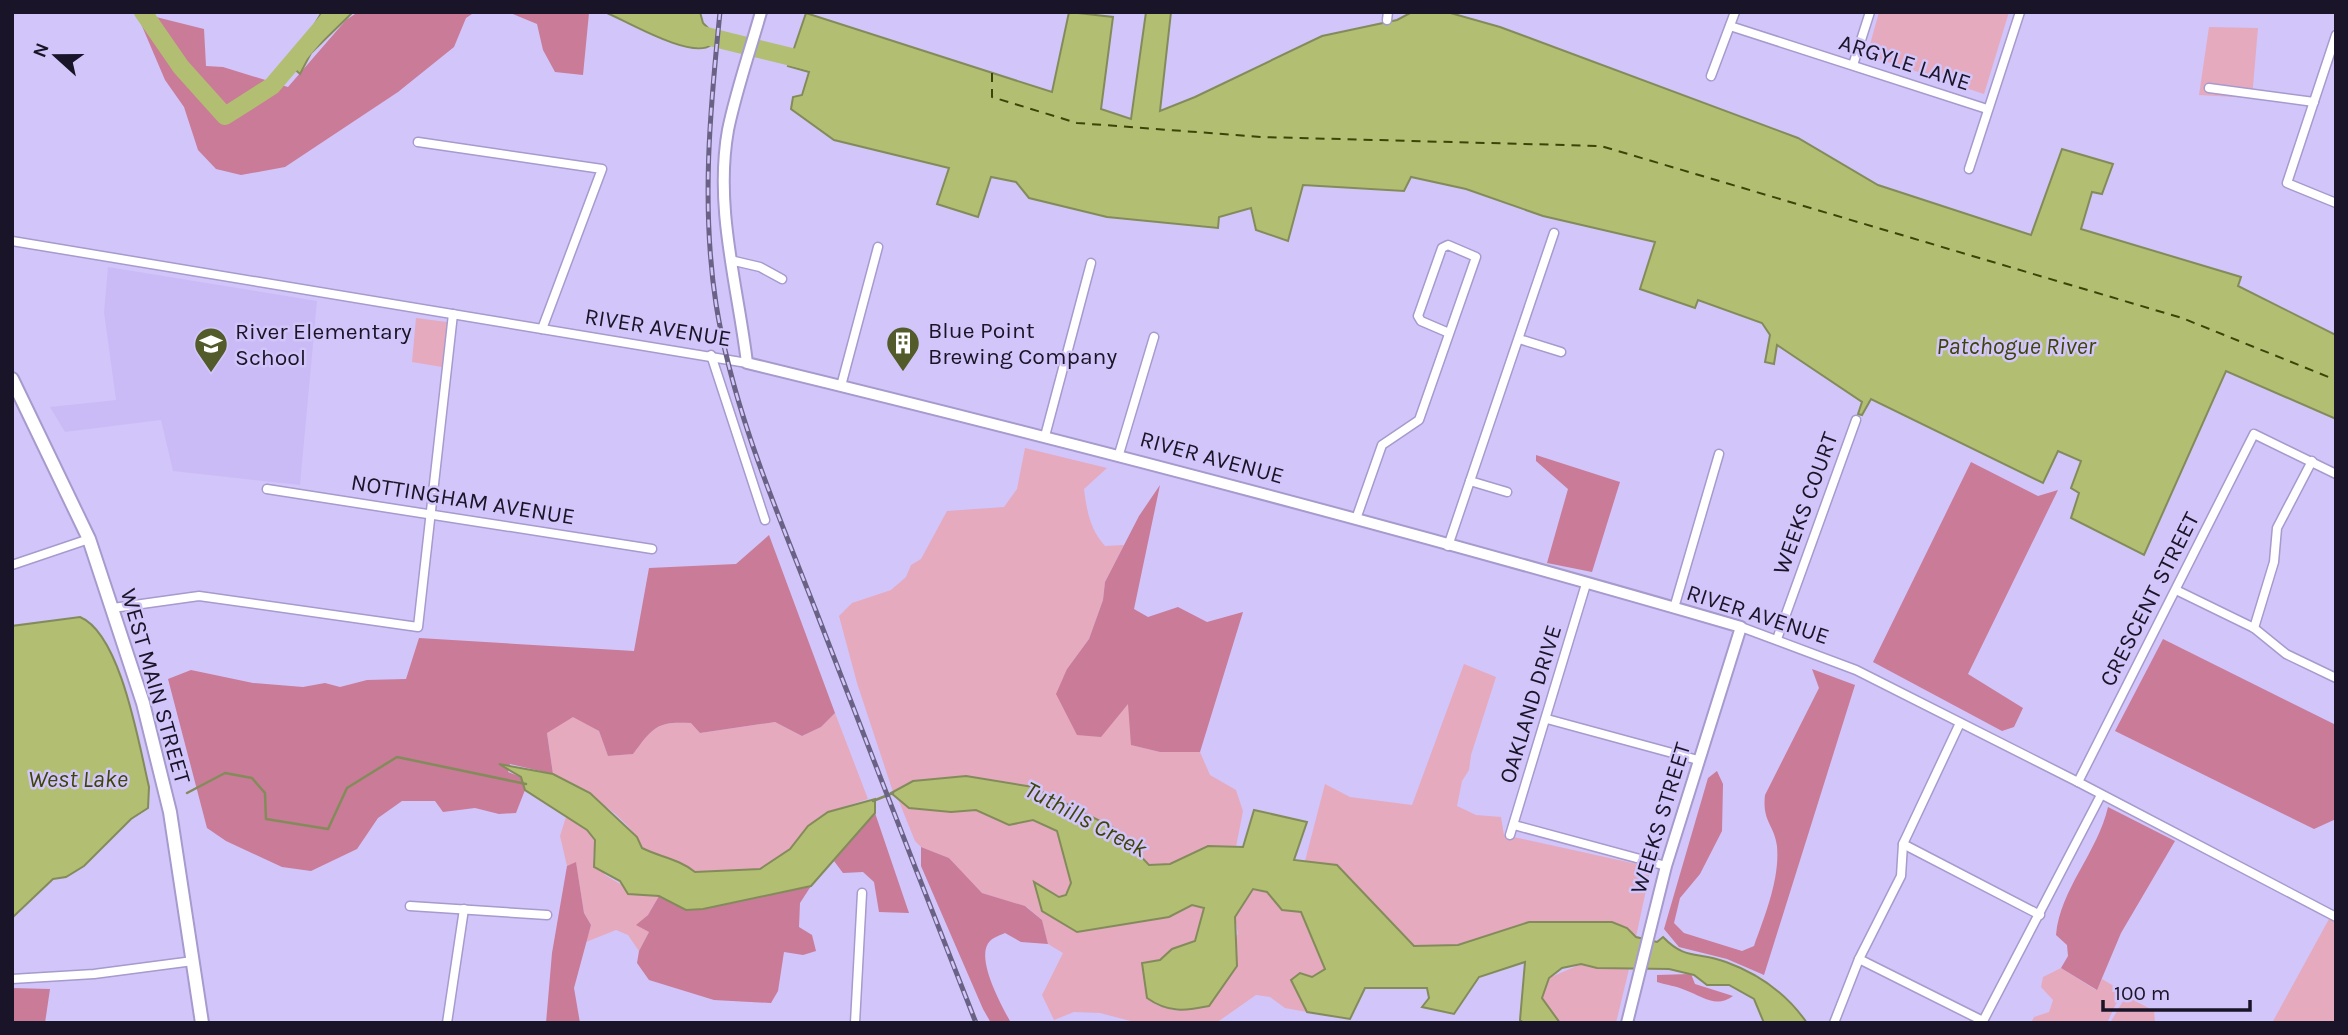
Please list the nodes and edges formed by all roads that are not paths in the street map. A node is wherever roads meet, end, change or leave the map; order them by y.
1 (761, 12) edge
2 (1735, 12) edge
3 (1870, 12) edge
4 (2020, 12) edge
5 (1730, 26) junction
6 (2336, 35) edge
7 (1853, 65) junction
8 (1711, 76) dead end
9 (2209, 88) dead end
10 (2314, 102) junction
11 (1987, 109) junction
12 (418, 142) dead end
13 (1969, 169) dead end
14 (2336, 203) edge
15 (1554, 233) dead end
16 (12, 241) edge
17 (878, 247) dead end
18 (730, 260) junction
19 (1091, 263) dead end
20 (782, 279) dead end
21 (453, 314) junction
22 (542, 329) junction
23 (1449, 332) junction
24 (1154, 337) dead end
25 (1519, 339) junction
26 (1561, 352) dead end
27 (711, 355) junction
28 (747, 363) junction
29 (12, 379) edge
30 (841, 386) junction
31 (1856, 420) dead end
32 (1045, 436) junction
33 (1119, 454) junction
34 (1719, 454) dead end
35 (2312, 461) junction
36 (2336, 474) edge
37 (1470, 481) junction
38 (267, 489) dead end
39 (1507, 492) dead end
40 (430, 514) junction
41 (1356, 519) junction
42 (765, 520) dead end
43 (89, 539) junction
44 (1448, 547) junction
45 (652, 549) dead end
46 (12, 565) edge
47 (1586, 584) junction
48 (2176, 590) junction
49 (113, 608) junction
50 (1674, 608) junction
51 (1741, 627) junction
52 (2254, 628) junction
53 (1777, 639) junction
54 (2336, 678) edge
55 (1547, 719) junction
56 (1960, 723) junction
57 (1698, 760) junction
58 (2078, 782) junction
59 (2101, 795) junction
60 (1514, 825) junction
61 (1510, 835) dead end
62 (1903, 844) junction
63 (1666, 866) junction
64 (862, 893) dead end
65 (410, 906) dead end
66 (464, 909) junction
67 (547, 915) dead end
68 (2040, 915) junction
69 (2336, 917) edge
70 (1859, 959) junction
71 (193, 961) junction
72 (12, 979) edge
73 (1983, 1022) edge
74 (202, 1023) edge
75 (447, 1023) edge
76 (855, 1023) edge
77 (1627, 1023) edge
78 (1834, 1023) edge

1 - 18 main road
2 - 5 street
3 - 7 street
4 - 11 street
5 - 7 street, ARGYLE LANE
5 - 8 street
6 - 10 street
7 - 11 street, ARGYLE LANE
9 - 10 street
10 - 14 street
11 - 13 street
12 - 22 street
15 - 25 street
16 - 21 street, RIVER AVENUE
17 - 30 street
18 - 20 street
18 - 28 main road
19 - 32 street
21 - 22 street, RIVER AVENUE
21 - 40 street
22 - 27 street, RIVER AVENUE
23 - 23 street
23 - 41 street
24 - 33 street
25 - 26 street
25 - 37 street
27 - 28 street, RIVER AVENUE
27 - 42 street
28 - 30 main road, RIVER AVENUE
29 - 43 main road, WEST MAIN STREET
30 - 32 main road, RIVER AVENUE
31 - 53 street, WEEKS COURT
32 - 33 main road, RIVER AVENUE
33 - 41 main road, RIVER AVENUE
34 - 50 street
35 - 36 street
35 - 48 street, CRESCENT STREET
35 - 52 street
37 - 39 street
37 - 44 street
38 - 40 street, NOTTINGHAM AVENUE
40 - 45 street, NOTTINGHAM AVENUE
40 - 49 street
41 - 44 main road, RIVER AVENUE
43 - 46 street
43 - 49 main road, WEST MAIN STREET
44 - 47 main road, RIVER AVENUE
47 - 50 main road, RIVER AVENUE
47 - 55 street, OAKLAND DRIVE
48 - 52 street
48 - 58 street, CRESCENT STREET
49 - 71 main road, WEST MAIN STREET
50 - 51 main road, RIVER AVENUE
51 - 53 street, RIVER AVENUE
51 - 57 main road, WEEKS STREET
52 - 54 street
53 - 56 street, RIVER AVENUE
55 - 57 street
55 - 60 street, OAKLAND DRIVE
56 - 58 street, RIVER AVENUE
56 - 62 street
57 - 63 main road, WEEKS STREET
58 - 59 street, RIVER AVENUE
59 - 68 street
59 - 69 street, RIVER AVENUE
60 - 61 street, OAKLAND DRIVE
60 - 63 street
62 - 68 street
62 - 70 street
63 - 77 main road, WEEKS STREET
64 - 76 street
65 - 66 street
66 - 67 street
66 - 75 street
68 - 73 street
70 - 73 street
70 - 78 street
71 - 72 street
71 - 74 main road, WEST MAIN STREET

